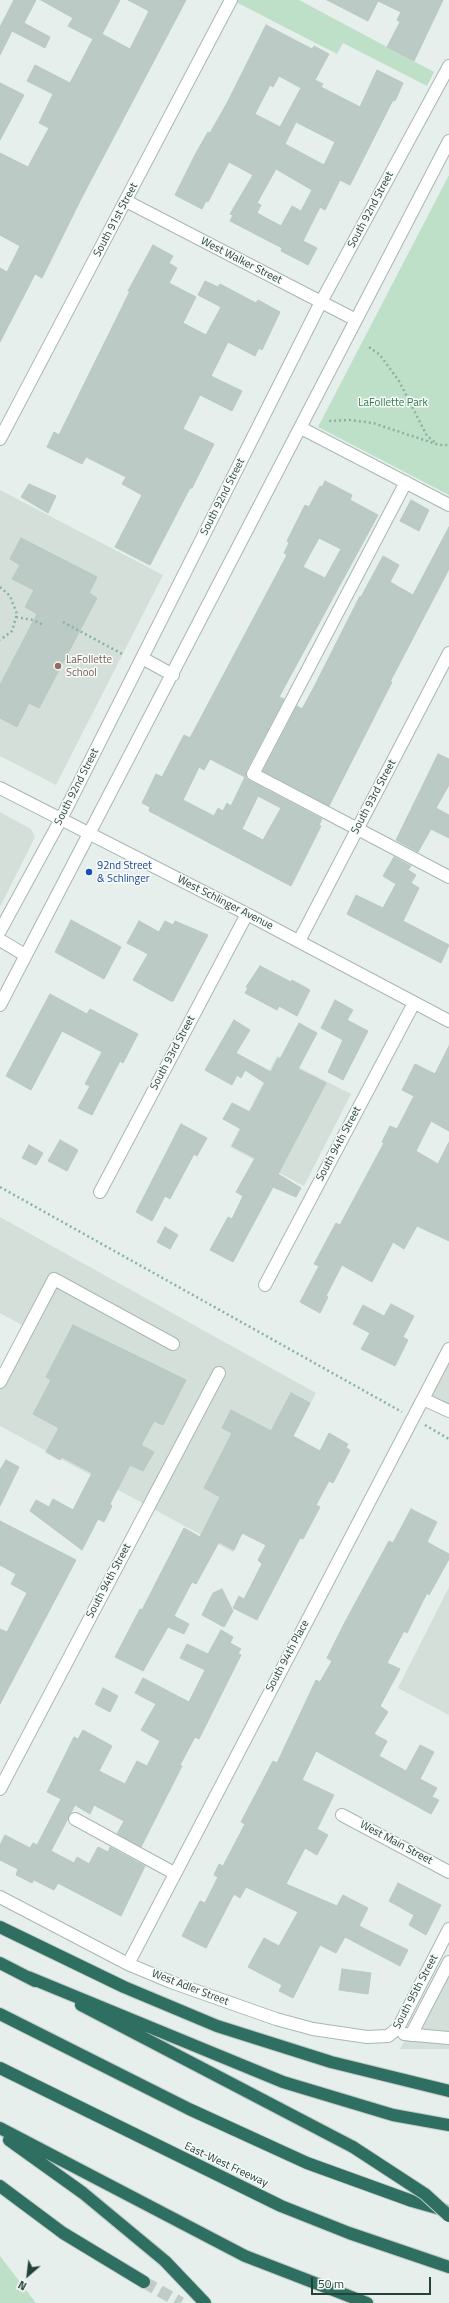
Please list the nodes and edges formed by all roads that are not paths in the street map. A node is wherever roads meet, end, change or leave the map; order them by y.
1 (231, 0) edge
2 (449, 66) edge
3 (449, 141) edge
4 (126, 201) junction
5 (321, 302) junction
6 (356, 320) junction
7 (301, 428) junction
8 (0, 439) edge
9 (406, 482) junction
10 (449, 505) edge
11 (449, 653) edge
12 (142, 658) junction
13 (173, 675) junction
14 (0, 788) edge
15 (61, 819) junction
16 (357, 830) junction
17 (90, 834) junction
18 (449, 877) edge
19 (246, 914) junction
20 (0, 931) edge
21 (0, 940) edge
22 (299, 941) junction
23 (25, 955) junction
24 (414, 1002) junction
25 (0, 1004) edge
26 (449, 1021) edge
27 (100, 1192) dead end
28 (265, 1285) dead end
29 (173, 1344) dead end
30 (449, 1349) edge
31 (219, 1374) dead end
32 (0, 1382) edge
33 (423, 1398) junction
34 (449, 1411) edge
35 (0, 1789) edge
36 (342, 1815) dead end
37 (74, 1819) dead end
38 (449, 1872) edge
39 (174, 1873) junction
40 (0, 1897) edge
41 (0, 1927) edge
42 (449, 1929) edge
43 (449, 1962) edge
44 (0, 1963) edge
45 (128, 1964) junction
46 (28, 1977) junction
47 (0, 2014) edge
48 (393, 2033) junction
49 (410, 2035) junction
50 (449, 2038) edge
51 (0, 2068) edge
52 (449, 2091) edge
53 (449, 2124) edge
54 (0, 2128) edge
55 (0, 2133) edge
56 (0, 2186) edge
57 (449, 2211) edge
58 (449, 2216) edge
59 (449, 2267) edge
60 (144, 2282) tunnel mouth
61 (205, 2303) edge
62 (366, 2303) edge

1 - 4 street, South 91st Street
2 - 5 street, South 92nd Street
3 - 6 street
4 - 5 street, West Walker Street
4 - 8 street, South 91st Street
5 - 6 street, West Walker Street
5 - 12 street, South 92nd Street
6 - 7 street
7 - 9 street
7 - 13 street
9 - 10 street
9 - 16 street
11 - 16 street, South 93rd Street
12 - 13 street
12 - 15 street, South 92nd Street
13 - 17 street
14 - 15 street, West Schlinger Avenue
15 - 17 street, West Schlinger Avenue
15 - 20 street, South 92nd Street
16 - 18 street
16 - 22 street, South 93rd Street
17 - 19 street, West Schlinger Avenue
17 - 23 street
19 - 22 street, West Schlinger Avenue
19 - 27 street, South 93rd Street
21 - 23 street
22 - 24 street, West Schlinger Avenue
23 - 25 street
24 - 26 street, West Schlinger Avenue
24 - 28 street, South 94th Street
29 - 32 street
30 - 33 street, South 94th Place
31 - 35 street, South 94th Street
33 - 34 street
33 - 39 street, South 94th Place
36 - 38 street, West Main Street
37 - 39 street
39 - 45 street, South 94th Place
40 - 45 street, West Adler Street
41 - 52 highway
42 - 48 street, South 95th Street
43 - 49 street
44 - 46 highway
45 - 48 street, West Adler Street
46 - 53 highway
46 - 58 highway, bridge
47 - 57 highway
48 - 49 street
49 - 50 street
51 - 59 highway, East-West Freeway
54 - 62 highway
55 - 61 highway
56 - 60 highway

